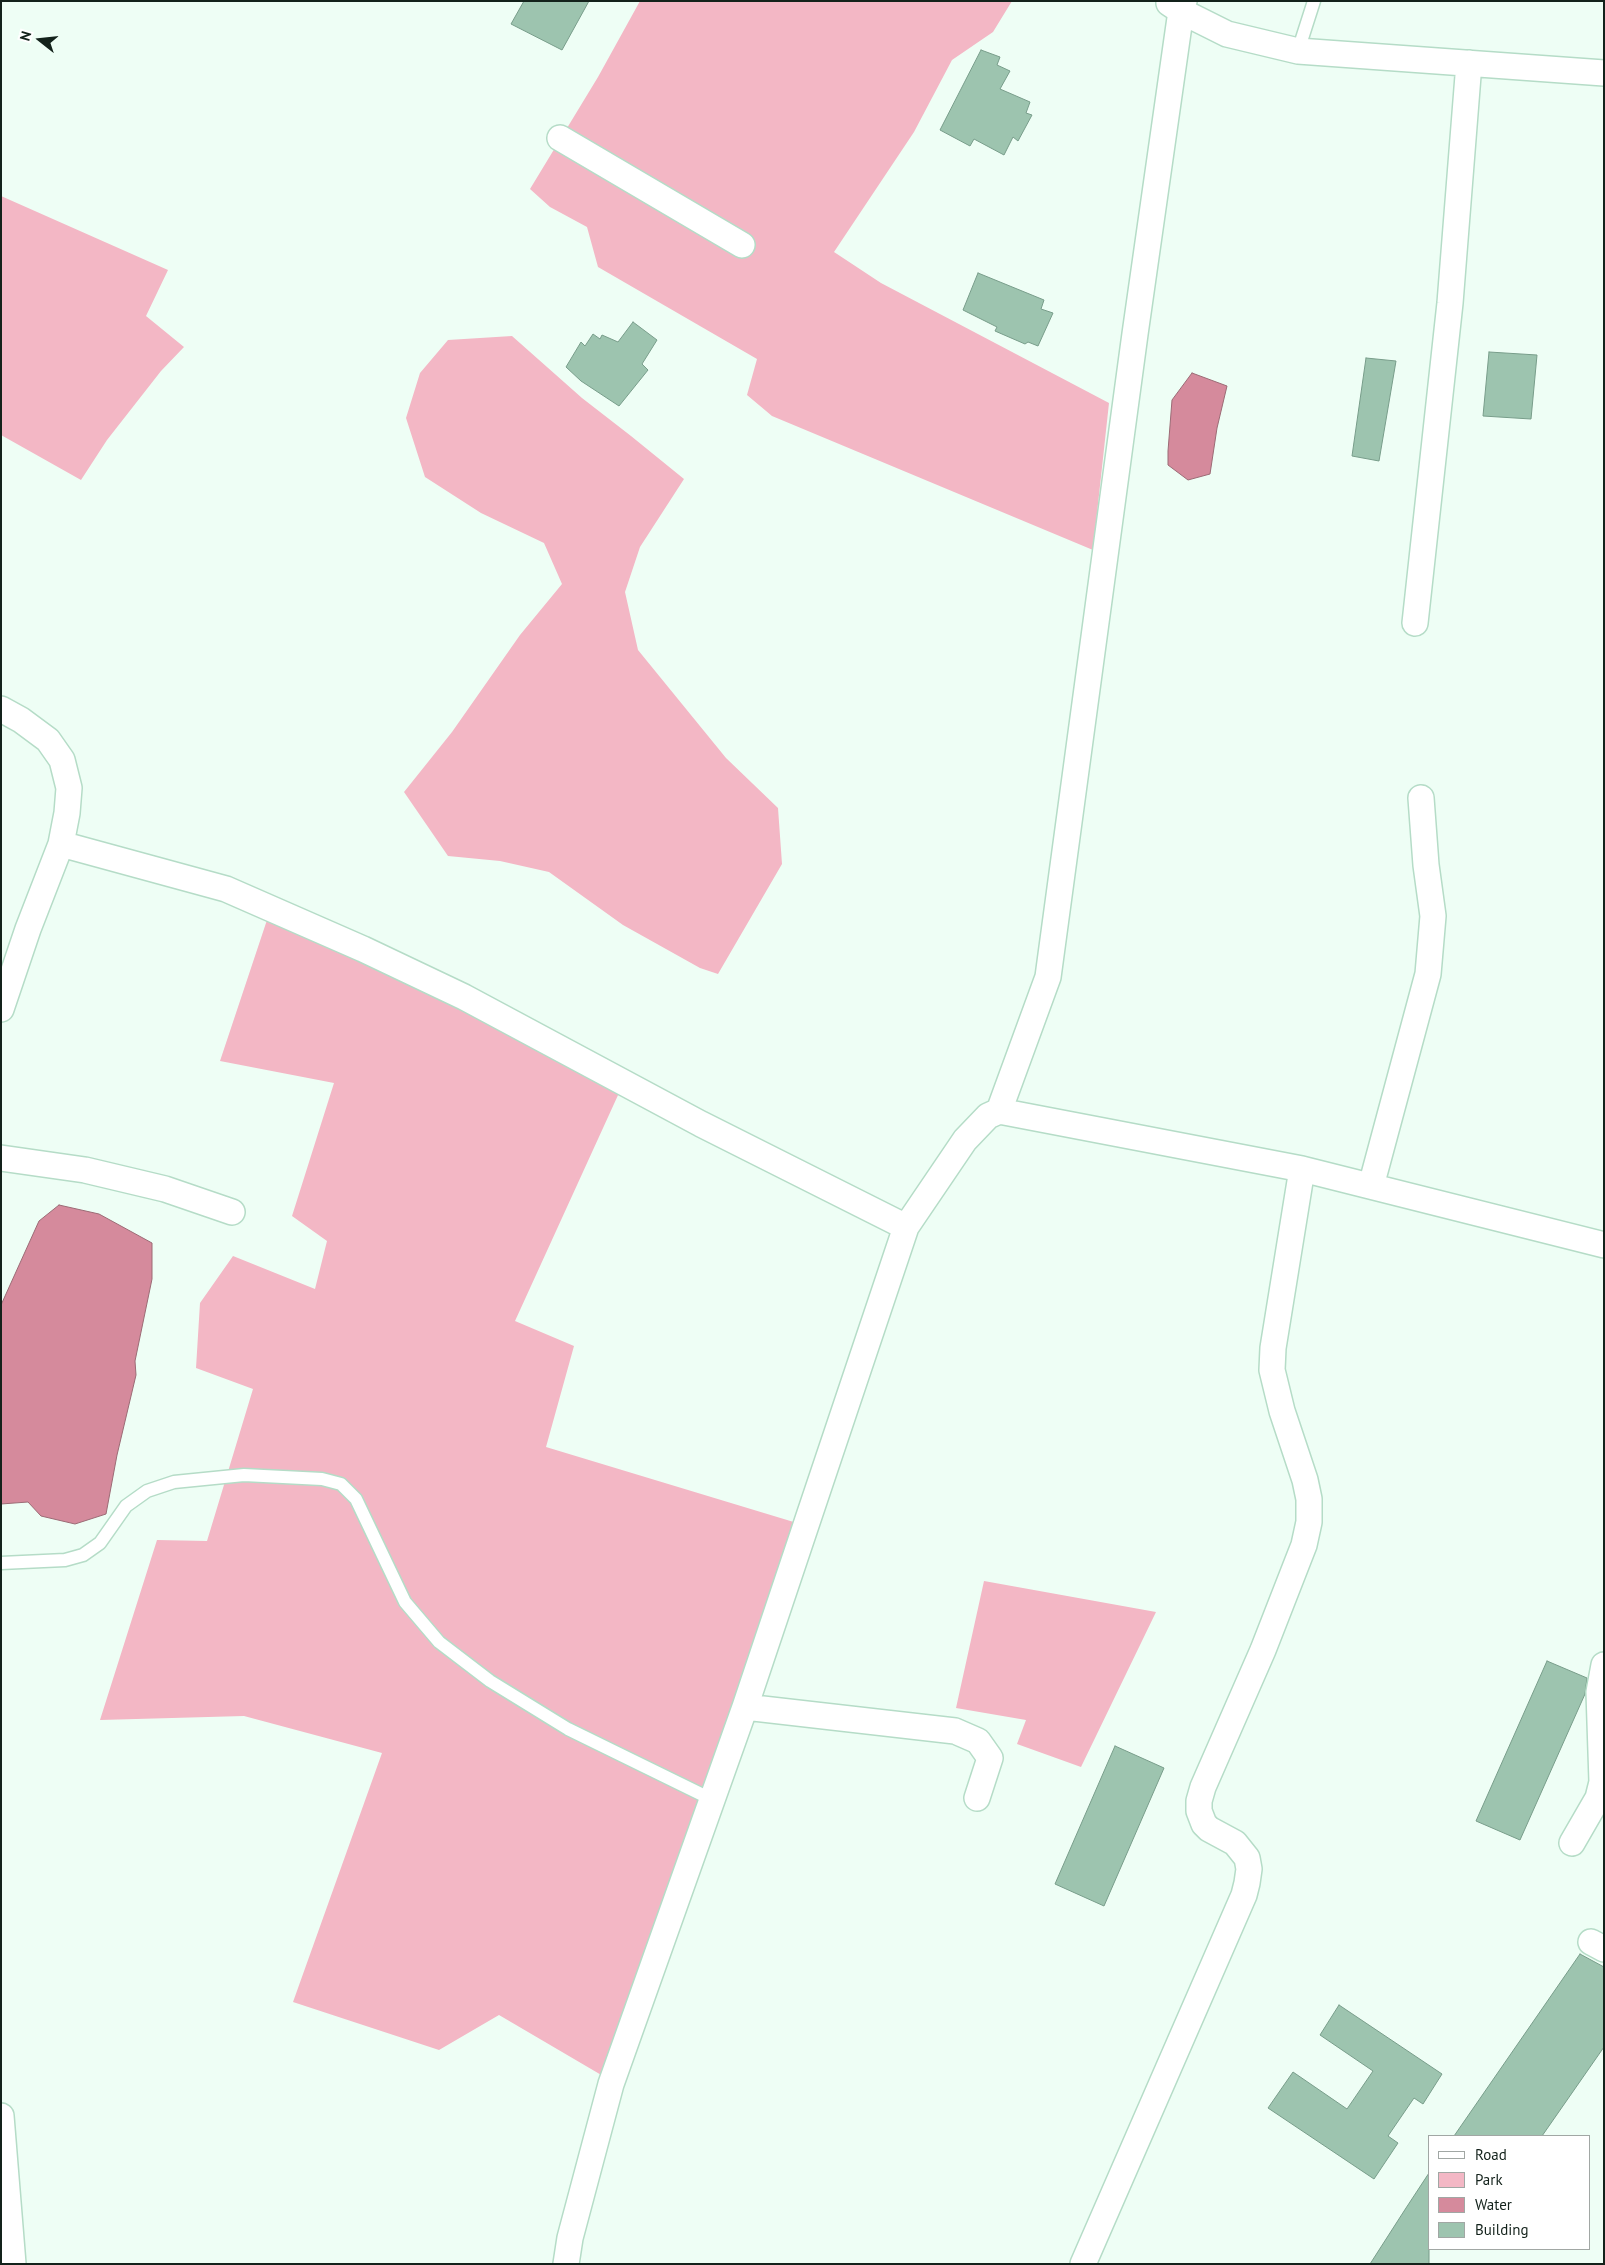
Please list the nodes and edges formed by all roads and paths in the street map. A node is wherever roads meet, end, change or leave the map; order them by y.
1 (1314, 1) edge
2 (1177, 4) edge
3 (1298, 50) junction
4 (1469, 63) junction
5 (1604, 73) edge
6 (560, 138) dead end
7 (742, 245) dead end
8 (1415, 622) dead end
9 (1, 709) edge
10 (1421, 798) dead end
11 (61, 844) junction
12 (1, 1009) edge
13 (999, 1111) junction
14 (1, 1158) edge
15 (1302, 1169) junction
16 (1371, 1186) junction
17 (232, 1212) dead end
18 (906, 1228) junction
19 (1604, 1245) edge
20 (1, 1563) edge
21 (1604, 1665) edge
22 (745, 1707) junction
23 (977, 1798) dead end
24 (711, 1799) junction
25 (1572, 1844) dead end
26 (1, 2116) edge
27 (13, 2264) edge
28 (566, 2264) edge
29 (1083, 2264) edge

1 - 3 lane
2 - 3 street
2 - 13 street
3 - 4 street
4 - 5 street
4 - 8 street
6 - 7 street
9 - 11 street
10 - 16 street
11 - 12 street
11 - 18 street
13 - 15 street
13 - 18 street
14 - 17 street
15 - 16 street
15 - 29 street
16 - 19 street
18 - 22 street
20 - 24 lane
21 - 25 street
22 - 23 street
22 - 24 street
24 - 28 street
26 - 27 street

